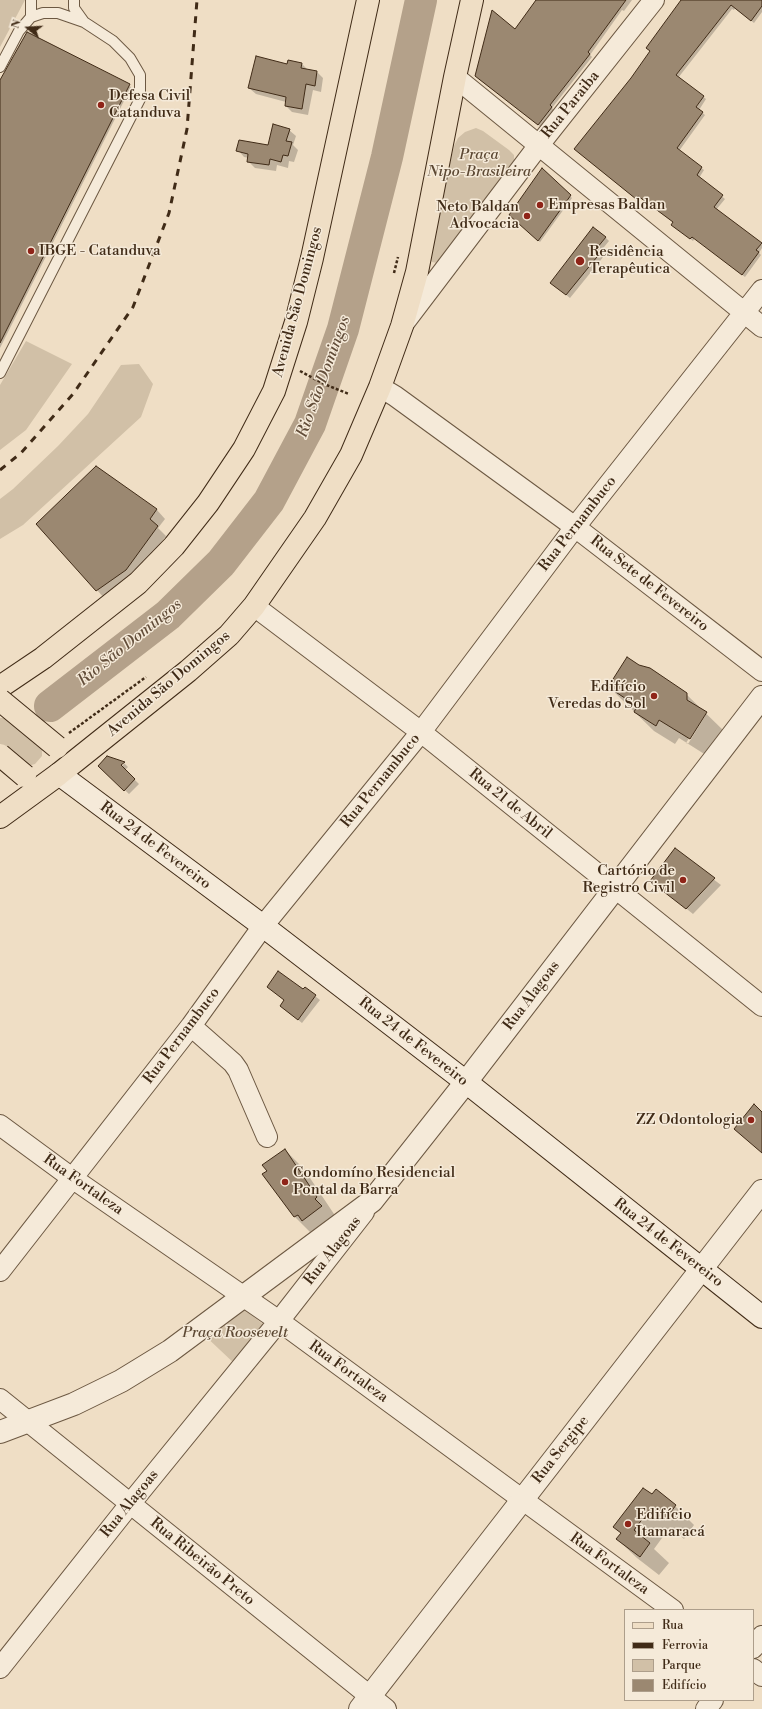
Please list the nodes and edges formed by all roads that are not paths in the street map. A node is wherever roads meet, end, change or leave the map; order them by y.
1 (31, 0) edge
2 (74, 0) edge
3 (368, 0) edge
4 (472, 0) edge
5 (654, 0) edge
6 (31, 16) junction
7 (84, 22) junction
8 (0, 67) edge
9 (455, 77) junction
10 (539, 145) junction
11 (762, 290) edge
12 (744, 312) junction
13 (402, 326) junction
14 (762, 326) edge
15 (0, 373) edge
16 (380, 387) junction
17 (575, 527) junction
18 (254, 606) junction
19 (762, 671) edge
20 (0, 687) edge
21 (762, 696) edge
22 (0, 700) edge
23 (421, 732) junction
24 (0, 755) edge
25 (66, 768) junction
26 (32, 782) junction
27 (0, 817) edge
28 (615, 888) junction
29 (263, 926) junction
30 (762, 1006) edge
31 (191, 1026) junction
32 (466, 1082) junction
33 (0, 1125) edge
34 (267, 1137) dead end
35 (72, 1178) junction
36 (762, 1191) edge
37 (372, 1201) junction
38 (0, 1270) edge
39 (701, 1270) junction
40 (245, 1296) junction
41 (762, 1317) edge
42 (279, 1321) junction
43 (0, 1399) edge
44 (27, 1421) junction
45 (0, 1432) edge
46 (522, 1500) junction
47 (130, 1504) junction
48 (671, 1609) edge
49 (762, 1636) edge
50 (754, 1647) edge
51 (0, 1668) edge
52 (754, 1670) edge
53 (762, 1676) edge
54 (712, 1701) edge
55 (372, 1705) edge
56 (706, 1709) edge

1 - 6 lane
2 - 7 lane
3 - 20 main road, Avenida São Domingos
4 - 9 main road, Avenida São Domingos
5 - 10 street, Rua Paraiba
6 - 7 lane
6 - 8 lane
7 - 15 lane
9 - 10 street
9 - 13 main road, Avenida São Domingos
10 - 12 street
10 - 13 street, Rua Paraiba
11 - 12 street, Rua Pernambuco
12 - 14 street
12 - 17 street, Rua Pernambuco
13 - 16 main road, Avenida São Domingos
16 - 17 street, Rua Sete de Fevereiro
16 - 18 main road, Avenida São Domingos
17 - 19 street, Rua Sete de Fevereiro
17 - 23 street, Rua Pernambuco
18 - 23 street, Rua 21 de Abril
18 - 25 main road, Avenida São Domingos
21 - 28 street, Rua Alagoas
22 - 25 main road, bridge
23 - 28 street, Rua 21 de Abril
23 - 29 street, Rua Pernambuco
24 - 26 main road, bridge
25 - 26 main road, Avenida São Domingos
25 - 29 street, Rua 24 de Fevereiro
26 - 27 main road, Avenida São Domingos
28 - 30 street, Rua 21 de Abril
28 - 32 street, Rua Alagoas
29 - 31 street, Rua Pernambuco
29 - 32 street, Rua 24 de Fevereiro
31 - 34 street
31 - 35 street, Rua Pernambuco
32 - 37 street, Rua Alagoas
32 - 39 street, Rua 24 de Fevereiro
33 - 35 street, Rua Fortaleza
35 - 38 street, Rua Pernambuco
35 - 40 street, Rua Fortaleza
36 - 39 street, Rua Sergipe
37 - 40 street
37 - 42 street, Rua Alagoas
39 - 41 street, Rua 24 de Fevereiro
39 - 46 street, Rua Sergipe
40 - 42 street, Rua Fortaleza
40 - 44 street
42 - 46 street, Rua Fortaleza
42 - 47 street, Rua Alagoas
43 - 44 street, Rua Ribeirão Preto
44 - 45 street
44 - 47 street, Rua Ribeirão Preto
46 - 48 street, Rua Fortaleza
46 - 55 street, Rua Sergipe
47 - 51 street, Rua Alagoas
47 - 55 street, Rua Ribeirão Preto
49 - 50 street
52 - 53 street
54 - 56 street

